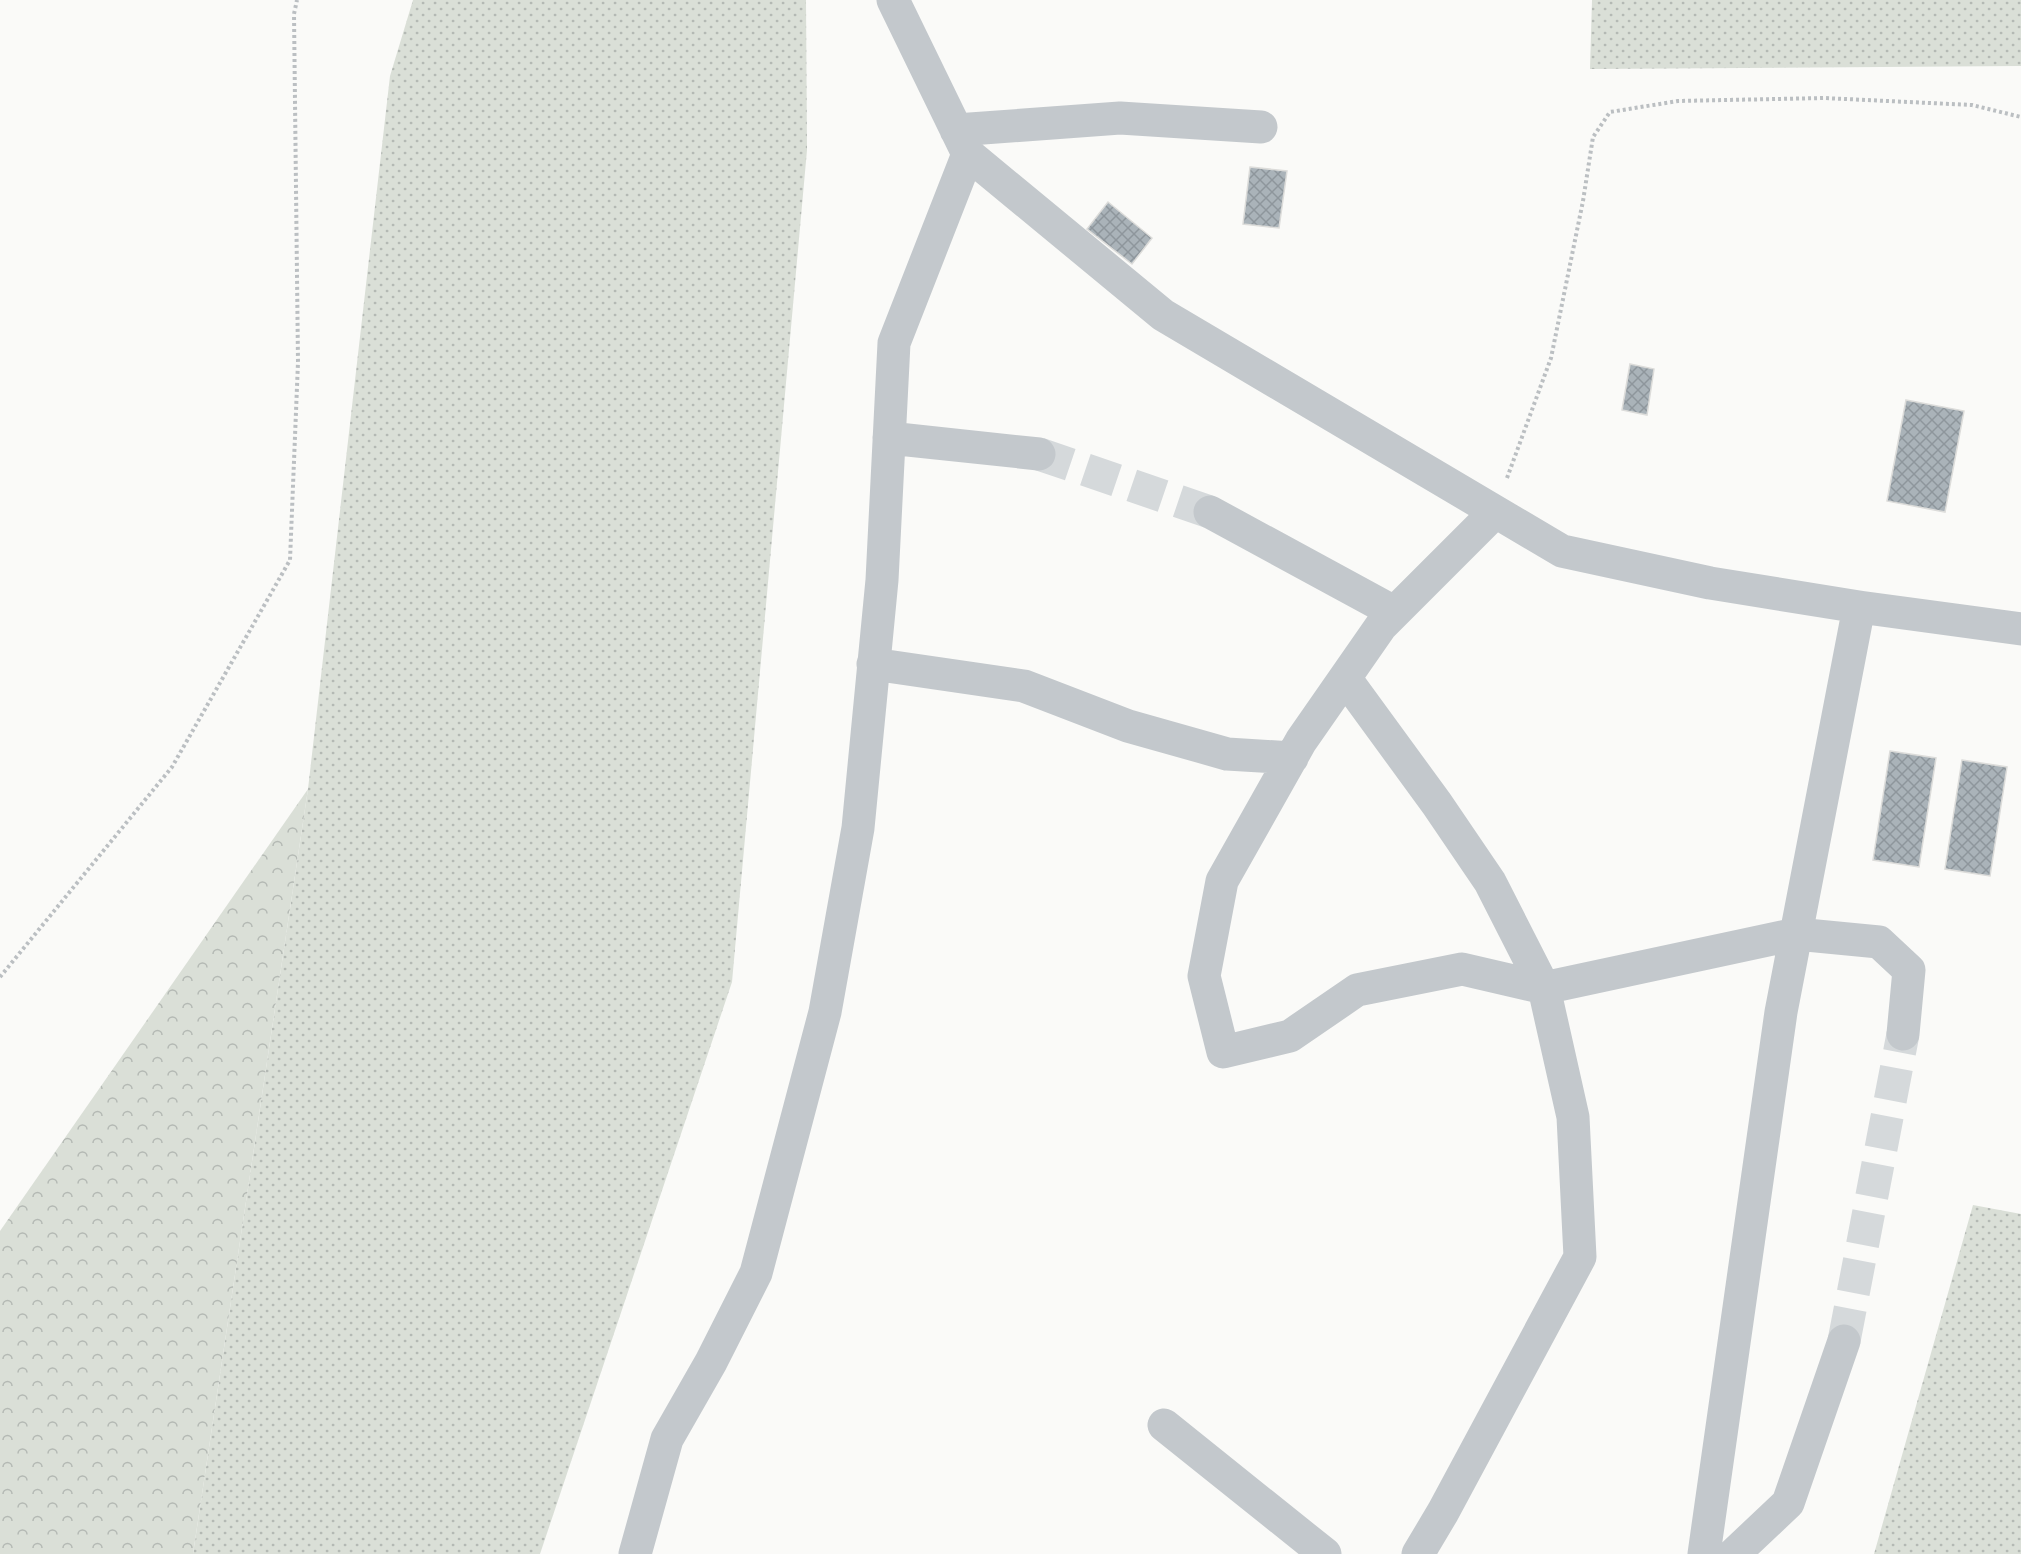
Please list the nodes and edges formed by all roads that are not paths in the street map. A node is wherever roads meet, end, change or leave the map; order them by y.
1 (893, 0) edge
2 (1261, 127) dead end
3 (962, 142) junction
4 (889, 438) junction
5 (1039, 454) tunnel mouth
6 (1210, 512) tunnel mouth
7 (1495, 512) junction
8 (1859, 607) junction
9 (1394, 612) junction
10 (2021, 629) edge
11 (873, 664) junction
12 (1345, 678) junction
13 (1292, 758) junction
14 (1796, 934) junction
15 (1544, 988) junction
16 (1903, 1034) tunnel mouth
17 (1844, 1341) tunnel mouth
18 (1164, 1425) dead end
19 (635, 1554) edge
20 (1325, 1554) edge
21 (1418, 1554) edge
22 (1704, 1554) edge
23 (1734, 1554) edge

1 - 3 street
2 - 3 street
3 - 4 street
3 - 7 street
4 - 5 street
4 - 11 street
6 - 9 street
7 - 8 street
7 - 9 street
8 - 10 street
8 - 14 street
9 - 12 street
11 - 13 street
11 - 19 street
12 - 13 street
12 - 15 street
13 - 15 street
14 - 15 street
14 - 16 street
14 - 22 street
15 - 21 street
17 - 23 street
18 - 20 street

